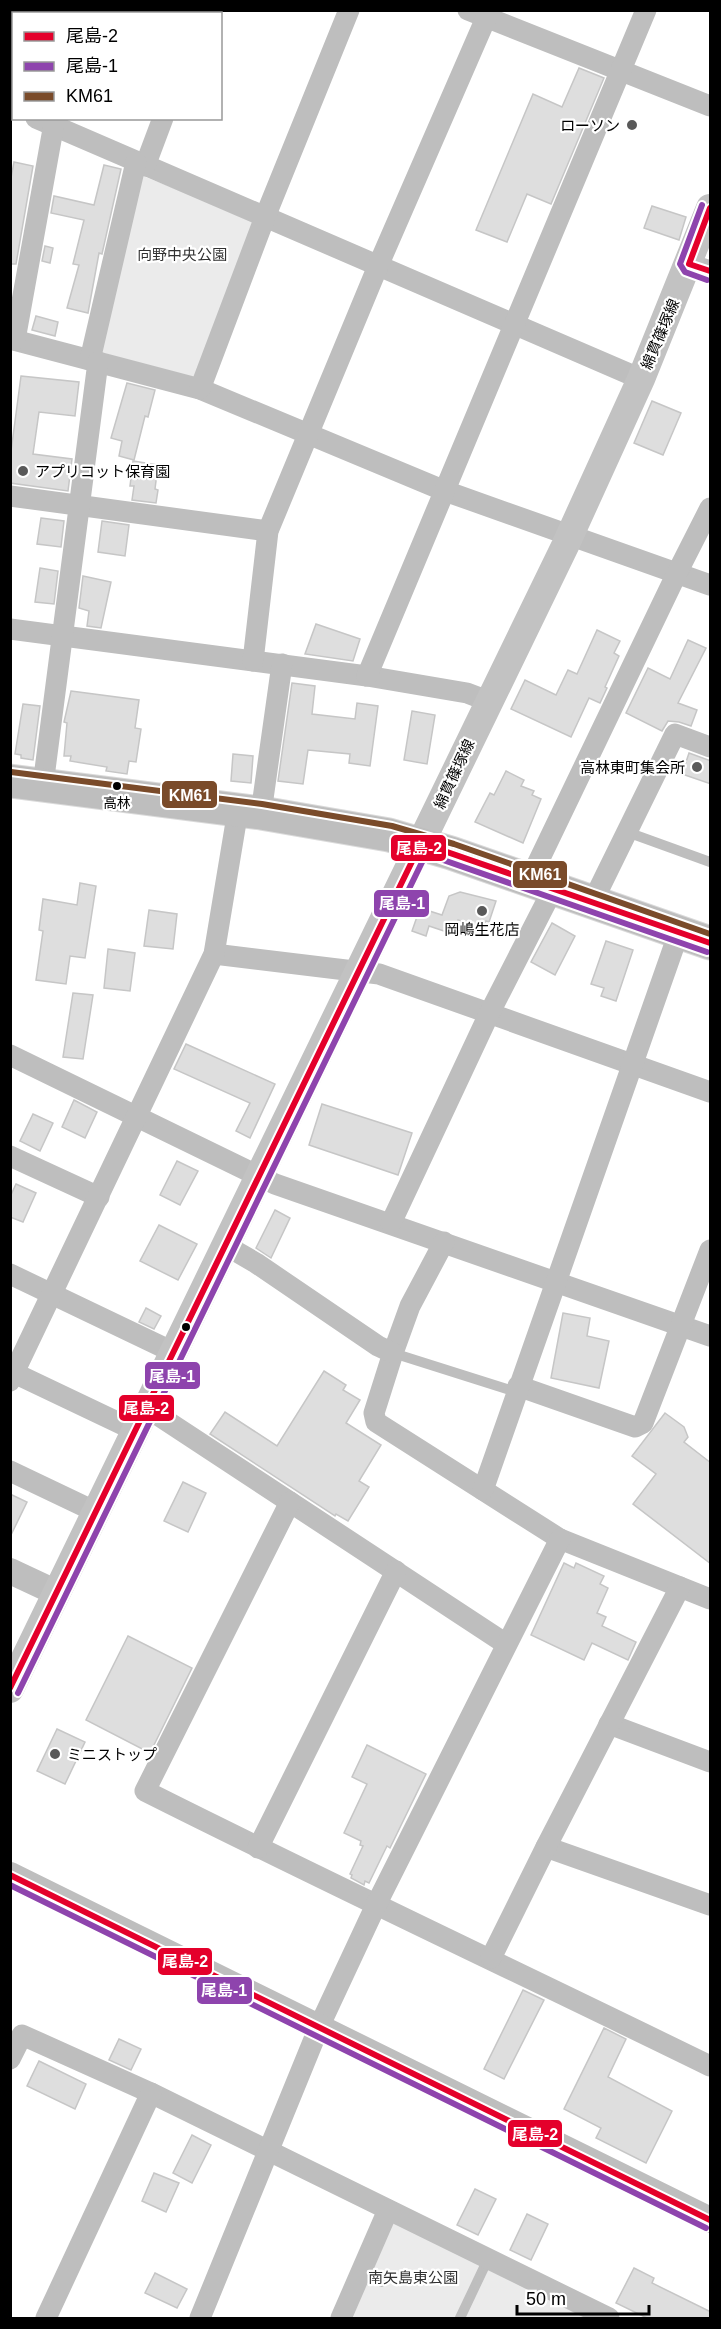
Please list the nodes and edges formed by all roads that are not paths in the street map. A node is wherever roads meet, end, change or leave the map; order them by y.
1 (348, 10) edge
2 (646, 10) edge
3 (477, 14) edge
4 (623, 70) junction
5 (711, 106) edge
6 (162, 120) edge
7 (48, 121) edge
8 (140, 164) junction
9 (711, 208) edge
10 (265, 217) junction
11 (378, 266) junction
12 (700, 268) edge
13 (515, 324) junction
14 (13, 339) edge
15 (94, 361) junction
16 (641, 379) junction
17 (200, 389) junction
18 (308, 433) junction
19 (445, 491) junction
20 (10, 496) edge
21 (80, 504) junction
22 (711, 508) edge
23 (268, 531) junction
24 (570, 536) junction
25 (677, 573) junction
26 (711, 585) edge
27 (10, 629) edge
28 (62, 636) junction
29 (253, 661) junction
30 (282, 664) junction
31 (367, 676) junction
32 (488, 701) junction
33 (711, 747) edge
34 (10, 781) edge
35 (43, 785) junction
36 (250, 811) junction
37 (627, 832) junction
38 (421, 843) junction
39 (711, 862) edge
40 (542, 883) junction
41 (593, 901) junction
42 (679, 932) junction
43 (711, 943) edge
44 (214, 954) junction
45 (359, 971) junction
46 (489, 1014) junction
47 (10, 1055) edge
48 (634, 1065) junction
49 (711, 1092) edge
50 (138, 1116) junction
51 (10, 1156) edge
52 (259, 1176) junction
53 (99, 1197) junction
54 (391, 1223) junction
55 (444, 1242) junction
56 (225, 1245) junction
57 (711, 1250) edge
58 (10, 1274) edge
59 (556, 1282) junction
60 (52, 1294) junction
61 (682, 1326) junction
62 (711, 1336) edge
63 (173, 1352) junction
64 (393, 1353) junction
65 (12, 1375) edge
66 (517, 1389) junction
67 (141, 1420) junction
68 (10, 1471) edge
69 (483, 1490) junction
70 (290, 1502) junction
71 (96, 1512) junction
72 (560, 1539) junction
73 (10, 1570) edge
74 (396, 1571) junction
75 (680, 1587) junction
76 (57, 1593) junction
77 (711, 1599) edge
78 (506, 1644) junction
79 (13, 1679) edge
80 (609, 1724) junction
81 (711, 1762) edge
82 (546, 1847) junction
83 (258, 1848) junction
84 (10, 1875) edge
85 (376, 1905) junction
86 (711, 1905) edge
87 (491, 1958) junction
88 (319, 2027) junction
89 (10, 2059) edge
90 (711, 2066) edge
91 (151, 2093) junction
92 (270, 2151) junction
93 (388, 2210) junction
94 (711, 2220) edge
95 (488, 2259) junction
96 (360, 2273) junction
97 (382, 2282) dead end
98 (46, 2319) edge
99 (200, 2319) edge
100 (341, 2319) edge
101 (460, 2319) edge
102 (609, 2319) edge

1 - 10 street
2 - 4 street
3 - 4 street
3 - 11 street
4 - 5 street
4 - 13 street
6 - 8 street
7 - 8 street
7 - 14 street
8 - 10 street
8 - 15 street
9 - 12 main road, 綿貫篠塚線
10 - 11 street
10 - 17 street
11 - 13 street
11 - 18 street
12 - 16 main road, 綿貫篠塚線
13 - 16 street
13 - 19 street
14 - 15 street
15 - 17 street
15 - 21 street
16 - 24 main road, 綿貫篠塚線
17 - 18 street
18 - 19 street
18 - 23 street
19 - 24 street
19 - 31 street
20 - 21 street
21 - 23 street
21 - 28 street
22 - 25 street
23 - 29 street
24 - 25 street
24 - 32 main road, 綿貫篠塚線
25 - 26 street
25 - 40 street
27 - 28 street
28 - 29 street
28 - 35 street
29 - 30 street
30 - 31 street
30 - 36 street
31 - 32 street
32 - 38 main road, 綿貫篠塚線
33 - 37 street
34 - 35 highway
35 - 36 highway
36 - 38 highway
36 - 44 street
37 - 39 lane
37 - 41 street
38 - 40 highway
38 - 45 main road, 綿貫篠塚線
40 - 41 highway
40 - 46 street
41 - 42 highway
42 - 43 highway
42 - 48 street
44 - 45 street
44 - 50 street
45 - 46 street
45 - 52 main road, 綿貫篠塚線
46 - 48 street
46 - 54 street
47 - 50 street
48 - 49 street
48 - 59 street
50 - 52 street
50 - 53 street
51 - 53 street
52 - 54 street
52 - 56 main road, 綿貫篠塚線
53 - 60 street
54 - 55 street
55 - 59 street
55 - 64 street
56 - 63 main road, 綿貫篠塚線
56 - 64 street
57 - 61 street
58 - 60 street
59 - 61 street
59 - 66 street
60 - 63 street
60 - 65 street
61 - 62 street
61 - 66 street
63 - 67 main road, 綿貫篠塚線
64 - 66 lane
64 - 69 street
65 - 67 street
66 - 69 street
67 - 70 street
67 - 71 main road, 綿貫篠塚線
68 - 71 street
69 - 72 street
70 - 74 street
70 - 83 street
71 - 76 main road, 綿貫篠塚線
72 - 75 street
72 - 78 street
73 - 76 street
74 - 78 street
74 - 83 street
75 - 77 street
75 - 80 street
76 - 79 main road, 綿貫篠塚線
78 - 85 street
80 - 81 street
80 - 82 street
82 - 86 street
82 - 87 street
83 - 85 street
84 - 88 street
85 - 87 street
85 - 88 street
87 - 90 street
88 - 92 street
88 - 94 street
89 - 91 street
91 - 92 street
91 - 98 street
92 - 93 street
92 - 99 street
93 - 95 street
93 - 96 street
95 - 101 lane
95 - 102 street
96 - 97 lane
96 - 100 street

